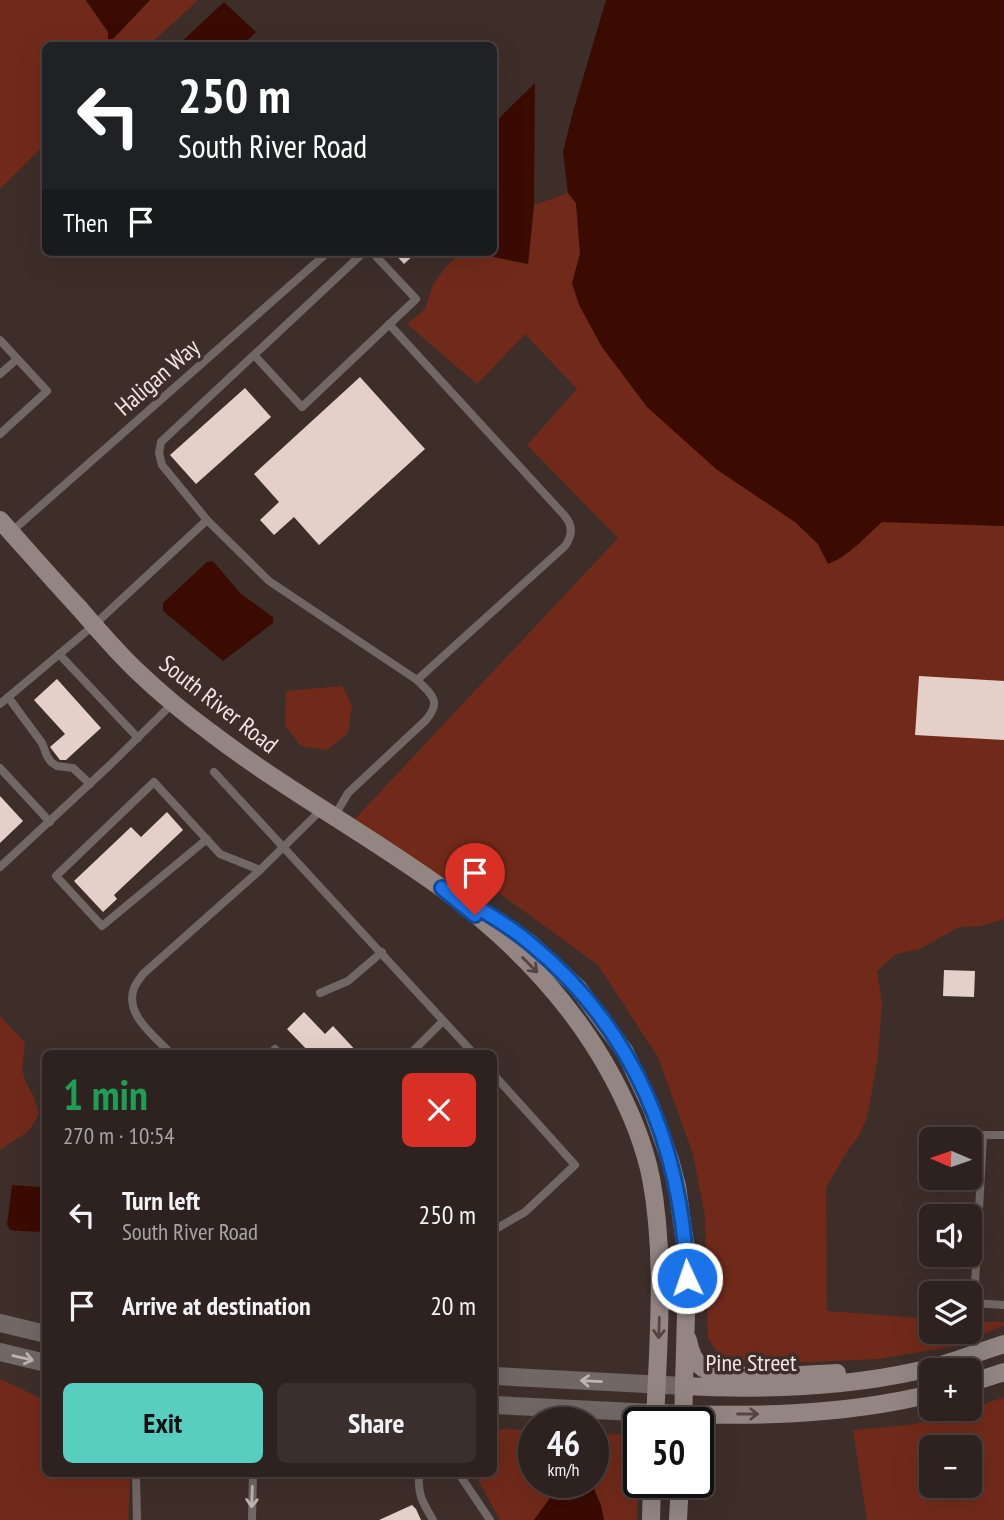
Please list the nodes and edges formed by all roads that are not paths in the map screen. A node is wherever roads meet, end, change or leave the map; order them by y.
1 (323, 256) edge
2 (360, 256) edge
3 (376, 256) edge
4 (389, 324) junction
5 (0, 340) edge
6 (255, 356) junction
7 (17, 359) junction
8 (0, 374) edge
9 (0, 434) edge
10 (207, 520) junction
11 (5, 526) edge
12 (94, 625) junction
13 (59, 654) junction
14 (417, 680) junction
15 (8, 697) junction
16 (0, 704) edge
17 (173, 704) junction
18 (138, 738) junction
19 (0, 768) edge
20 (214, 772) dead end
21 (90, 784) junction
22 (328, 813) junction
23 (50, 822) junction
24 (206, 839) junction
25 (284, 846) junction
26 (0, 867) edge
27 (260, 870) junction
28 (442, 888) junction
29 (382, 952) junction
30 (320, 993) dead end
31 (443, 1021) junction
32 (167, 1050) edge
33 (414, 1050) edge
34 (470, 1050) edge
35 (497, 1078) edge
36 (1004, 1135) edge
37 (497, 1228) edge
38 (1004, 1304) edge
39 (0, 1323) edge
40 (685, 1326) junction
41 (42, 1333) edge
42 (1004, 1345) edge
43 (0, 1352) edge
44 (964, 1358) edge
45 (42, 1362) edge
46 (919, 1366) edge
47 (919, 1370) edge
48 (1004, 1372) edge
49 (497, 1376) edge
50 (982, 1379) edge
51 (657, 1385) junction
52 (684, 1386) junction
53 (919, 1397) edge
54 (497, 1405) edge
55 (656, 1407) edge
56 (683, 1407) edge
57 (623, 1415) edge
58 (714, 1417) edge
59 (136, 1477) edge
60 (253, 1477) edge
61 (419, 1477) edge
62 (461, 1477) edge
63 (652, 1498) edge
64 (679, 1498) edge
65 (137, 1520) edge
66 (252, 1520) edge
67 (433, 1520) edge
68 (490, 1520) edge
69 (651, 1520) edge
70 (678, 1520) edge

1 - 11 lane, Haligan Way
2 - 6 lane
3 - 4 lane
4 - 6 lane
4 - 14 lane
5 - 7 lane
6 - 10 lane
7 - 8 lane
7 - 9 lane
10 - 12 lane
10 - 14 lane
11 - 12 main road, South River Road
12 - 13 lane
12 - 17 main road, South River Road
13 - 15 lane
13 - 18 lane
14 - 22 lane
15 - 16 lane
15 - 21 lane
17 - 18 lane
17 - 22 main road, South River Road
18 - 21 lane
19 - 23 lane
20 - 25 lane
21 - 23 lane
22 - 25 lane
22 - 28 main road, South River Road
23 - 26 lane
24 - 24 lane
24 - 27 lane
25 - 27 lane
25 - 29 lane
27 - 32 lane
28 - 40 main road, South River Road
28 -> 51 main road, South River Road
29 - 30 lane
29 - 31 lane
31 - 33 lane
31 - 34 lane
35 - 37 lane
36 - 38 lane
39 - 41 street
40 - 46 main road
40 - 52 main road, South River Road
42 - 44 main road, Pine Street
43 -> 45 street
47 - 52 main road, Pine Street
48 - 50 main road
51 -> 49 street, Pine Street
51 - 52 street, Pine Street
51 - 55 main road, South River Road
52 - 56 main road, South River Road
58 -> 53 main road
54 - 57 street
59 - 65 lane
60 -> 66 lane
61 - 67 lane
62 - 68 lane
63 - 69 main road
64 - 70 main road

